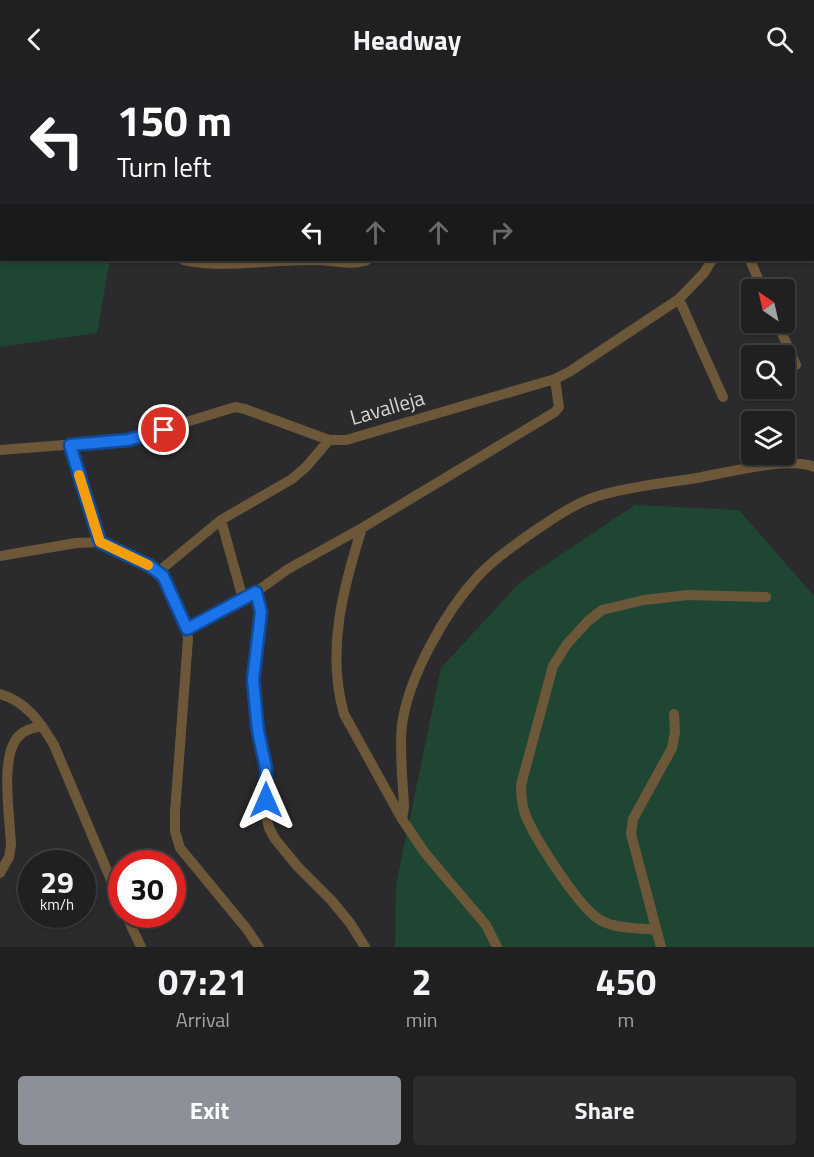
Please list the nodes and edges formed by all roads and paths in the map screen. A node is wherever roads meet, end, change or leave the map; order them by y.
1 (192, 261) edge
2 (291, 261) edge
3 (328, 261) edge
4 (353, 261) edge
5 (711, 261) edge
6 (750, 261) edge
7 (758, 279) edge
8 (679, 299) junction
9 (782, 333) edge
10 (796, 365) dead end
11 (555, 379) junction
12 (723, 397) dead end
13 (329, 440) junction
14 (70, 445) junction
15 (0, 450) edge
16 (814, 467) edge
17 (221, 520) junction
18 (362, 528) junction
19 (100, 542) junction
20 (0, 556) edge
21 (158, 572) junction
22 (256, 592) junction
23 (766, 597) dead end
24 (243, 599) junction
25 (187, 629) junction
26 (0, 694) edge
27 (674, 714) dead end
28 (42, 726) junction
29 (402, 819) junction
30 (0, 873) edge
31 (108, 873) edge
32 (132, 928) edge
33 (656, 930) junction
34 (141, 947) edge
35 (259, 947) edge
36 (365, 947) edge
37 (497, 947) edge
38 (661, 947) edge

1 - 2 street
3 - 4 street
5 - 8 street, Lavalleja
6 - 7 street
8 - 11 street, Lavalleja
8 - 12 street
9 - 10 street
11 - 13 street, Lavalleja
11 - 18 street
13 - 14 street, Lavalleja
13 - 17 street
14 - 15 street, Lavalleja
14 - 19 street
16 - 29 street
17 - 21 street
17 - 24 street
18 - 22 street
18 - 29 street
19 - 20 street
19 - 21 street
21 - 25 street
22 - 24 street
22 - 36 street
23 - 33 street
24 - 25 street
25 - 35 street
26 - 28 street
27 - 33 street
28 - 30 street
28 - 31 street
29 - 37 street
32 - 34 street
33 - 38 street

